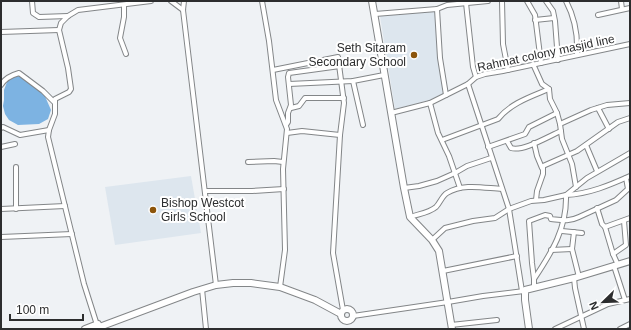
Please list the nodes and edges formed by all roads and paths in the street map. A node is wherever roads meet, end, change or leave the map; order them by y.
1 (32, 1) edge
2 (151, 1) edge
3 (172, 1) edge
4 (184, 1) edge
5 (262, 1) edge
6 (372, 1) edge
7 (488, 1) edge
8 (502, 1) edge
9 (527, 1) edge
10 (546, 1) edge
11 (621, 1) edge
12 (474, 2) edge
13 (567, 2) edge
14 (447, 3) edge
15 (466, 3) junction
16 (124, 5) junction
17 (630, 8) edge
18 (437, 9) junction
19 (622, 9) junction
20 (183, 10) junction
21 (375, 14) junction
22 (598, 15) dead end
23 (68, 16) junction
24 (554, 18) junction
25 (536, 20) junction
26 (59, 30) junction
27 (1, 32) edge
28 (630, 44) edge
29 (126, 54) dead end
30 (578, 55) junction
31 (558, 60) junction
32 (541, 63) junction
33 (533, 64) junction
34 (340, 66) junction
35 (273, 70) junction
36 (508, 70) junction
37 (384, 75) junction
38 (476, 77) junction
39 (342, 81) junction
40 (353, 81) junction
41 (1, 84) edge
42 (289, 84) junction
43 (468, 84) junction
44 (549, 89) junction
45 (446, 95) junction
46 (344, 98) junction
47 (54, 102) junction
48 (430, 103) junction
49 (630, 103) edge
50 (291, 108) junction
51 (598, 108) junction
52 (391, 113) junction
53 (557, 113) junction
54 (630, 118) edge
55 (286, 124) junction
56 (560, 124) junction
57 (363, 125) dead end
58 (481, 125) junction
59 (1, 128) edge
60 (609, 129) junction
61 (49, 130) junction
62 (560, 131) junction
63 (287, 133) junction
64 (340, 135) junction
65 (442, 140) junction
66 (507, 141) junction
67 (534, 143) junction
68 (15, 144) dead end
69 (586, 145) junction
70 (1, 147) edge
71 (488, 147) junction
72 (630, 153) edge
73 (568, 156) junction
74 (491, 158) junction
75 (248, 162) dead end
76 (283, 162) junction
77 (16, 167) dead end
78 (542, 168) junction
79 (598, 171) junction
80 (455, 173) junction
81 (628, 177) edge
82 (576, 186) junction
83 (404, 188) junction
84 (460, 188) junction
85 (284, 189) junction
86 (502, 189) junction
87 (205, 191) junction
88 (566, 195) junction
89 (536, 200) junction
90 (65, 206) junction
91 (16, 208) junction
92 (598, 208) junction
93 (1, 209) edge
94 (509, 209) junction
95 (410, 218) junction
96 (630, 218) edge
97 (564, 221) junction
98 (624, 221) junction
99 (605, 227) junction
100 (562, 231) junction
101 (574, 232) junction
102 (582, 233) dead end
103 (72, 234) junction
104 (1, 237) edge
105 (432, 240) junction
106 (572, 249) junction
107 (551, 250) junction
108 (613, 254) junction
109 (517, 256) junction
110 (630, 261) edge
111 (616, 265) junction
112 (443, 271) junction
113 (576, 278) junction
114 (534, 279) junction
115 (216, 285) junction
116 (280, 287) junction
117 (534, 288) junction
118 (202, 289) junction
119 (523, 291) junction
120 (630, 299) edge
121 (625, 300) junction
122 (448, 302) junction
123 (342, 312) junction
124 (354, 316) junction
125 (580, 317) junction
126 (497, 320) dead end
127 (348, 321) junction
128 (630, 324) edge
129 (452, 327) edge
130 (97, 328) edge
131 (85, 329) edge
132 (206, 329) edge
133 (349, 329) edge
134 (529, 329) edge
135 (557, 329) edge
136 (584, 329) edge
137 (620, 329) edge

1 - 23 street
2 - 16 street
3 - 20 street
4 - 20 street
5 - 35 street
6 - 21 main road
7 - 12 street
8 - 36 street
9 - 25 street
10 - 24 street
11 - 19 street
12 - 15 street
13 - 30 street
14 - 15 street
14 - 18 street
15 - 38 street
16 - 23 street
16 - 29 street
17 - 19 street
18 - 21 street
18 - 45 street
19 - 22 street
20 - 87 street
21 - 37 main road
23 - 26 street
24 - 25 street
24 - 31 street
25 - 32 street
26 - 27 street
26 - 47 street
28 - 30 street, Rahmat colony masjid line
30 - 31 street, Rahmat colony masjid line
31 - 32 street, Rahmat colony masjid line
32 - 33 street, Rahmat colony masjid line
33 - 36 street, Rahmat colony masjid line
33 - 44 street
34 - 35 street
34 - 39 street
34 - 42 street
35 - 55 street
36 - 38 street, Rahmat colony masjid line
37 - 40 street
37 - 52 main road
38 - 43 street, Rahmat colony masjid line
39 - 40 street
39 - 42 street
39 - 46 street
40 - 57 street
41 - 47 street
42 - 50 street
43 - 45 street, Rahmat colony masjid line
43 - 58 street
44 - 53 street
44 - 58 street
45 - 48 street, Rahmat colony masjid line
46 - 50 street
46 - 64 street
47 - 61 street
48 - 52 street, Rahmat colony masjid line
48 - 65 street
49 - 51 street
50 - 55 street
51 - 56 street
51 - 60 street
52 - 83 main road
53 - 56 street
53 - 66 street
54 - 60 street
55 - 63 street
56 - 62 street
58 - 65 street
58 - 71 street
59 - 61 street
60 - 69 street
61 - 90 street
62 - 67 street
62 - 73 street
63 - 64 street
63 - 76 street
64 - 123 street
65 - 80 street
66 - 67 street
66 - 71 street
67 - 78 street
68 - 70 street
69 - 73 street
69 - 79 street
71 - 74 street
72 - 79 street
73 - 78 street
73 - 82 street
74 - 80 street
74 - 86 street
75 - 76 street
76 - 85 street
77 - 91 street
78 - 89 street
79 - 82 street
80 - 83 street
80 - 84 street
81 - 88 street
81 - 92 street
82 - 88 street
83 - 95 main road
84 - 86 street
84 - 95 street
85 - 87 street
85 - 116 street
86 - 94 street
87 - 115 street
88 - 89 street
88 - 97 street
89 - 94 street
90 - 91 street
90 - 103 street
91 - 93 street
92 - 97 street
92 - 99 street
94 - 105 street
94 - 109 street
95 - 105 main road
96 - 98 street
97 - 100 street
97 - 114 street
98 - 99 street
98 - 108 street
99 - 108 street
100 - 101 street
100 - 107 street
101 - 102 street
101 - 106 street
103 - 104 street
103 - 130 street
105 - 112 main road
106 - 107 street
106 - 113 street
107 - 114 street
108 - 111 street
109 - 112 street
109 - 119 street
110 - 111 main road
111 - 113 main road
111 - 121 street
112 - 122 main road
113 - 117 main road
113 - 125 street
114 - 117 street
115 - 116 main road
115 - 118 main road
116 - 123 main road
117 - 119 main road
118 - 130 main road
118 - 132 street
119 - 122 street
119 - 134 main road
120 - 121 street
121 - 125 street
122 - 124 street
122 - 129 main road
123 - 124 main road
123 - 127 main road
124 - 127 main road
125 - 135 street
125 - 136 street
126 - 129 street
127 - 133 main road
128 - 137 street
130 - 131 main road

